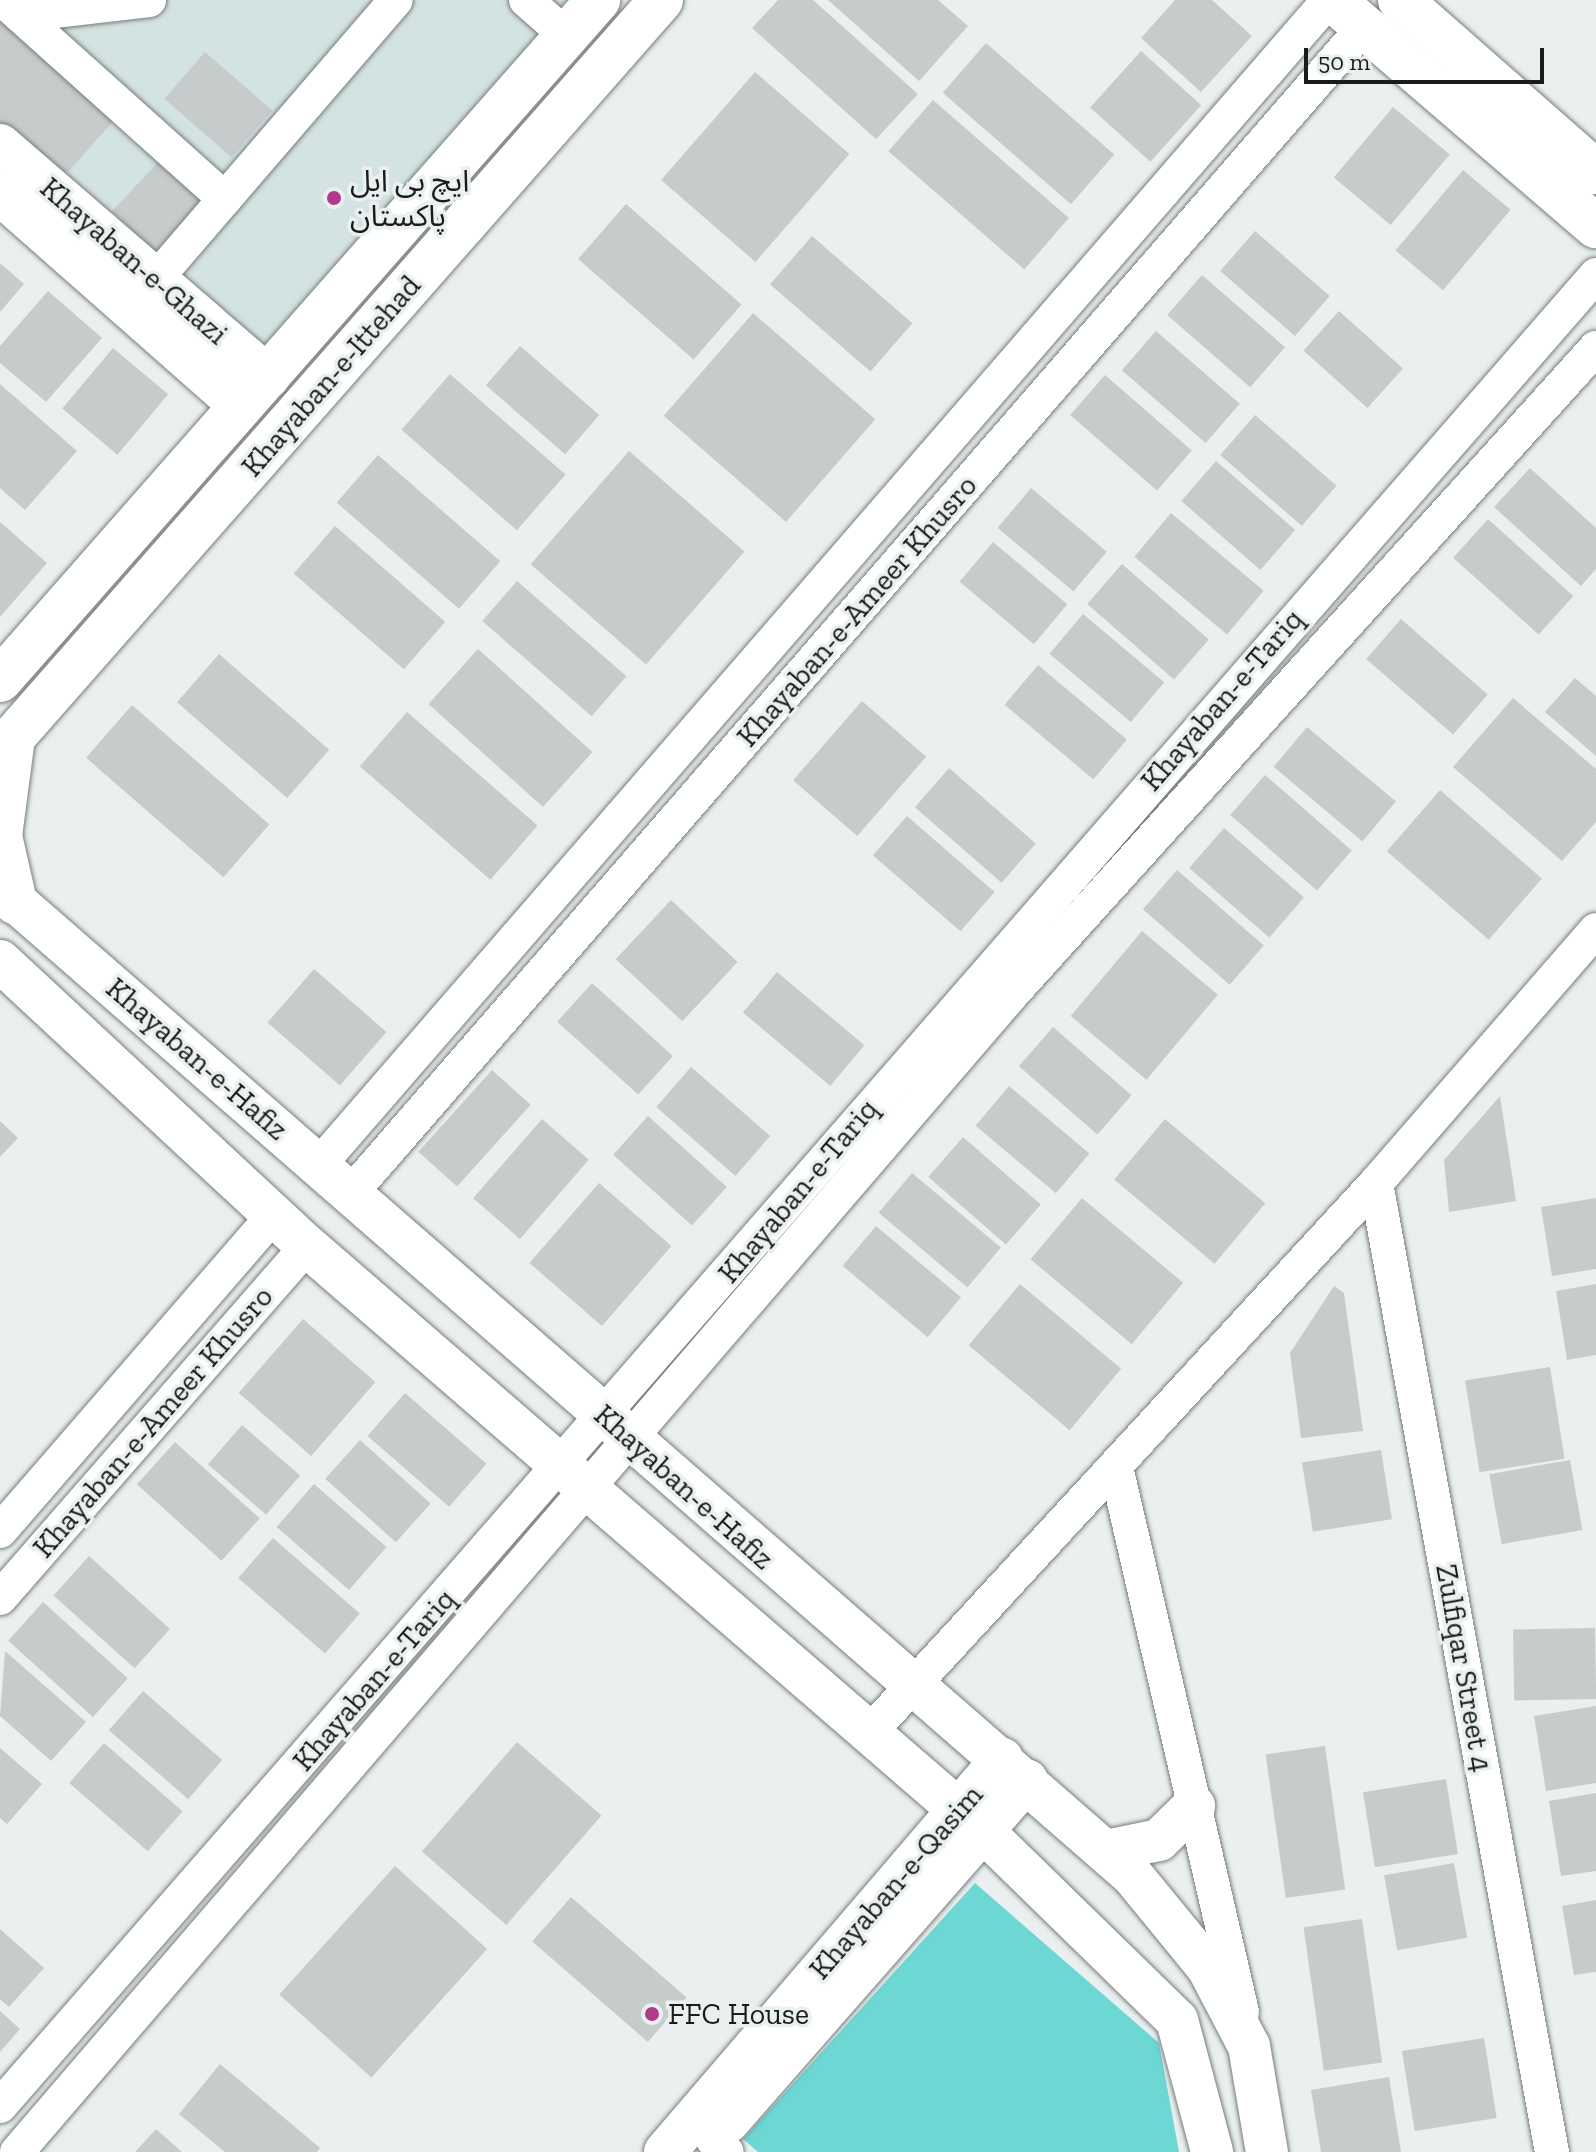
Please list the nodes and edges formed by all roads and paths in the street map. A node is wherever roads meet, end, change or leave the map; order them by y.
1 (149, 0) edge
2 (396, 0) edge
3 (526, 0) edge
4 (598, 0) edge
5 (661, 0) edge
6 (1400, 0) edge
7 (11, 7) edge
8 (1342, 9) edge
9 (567, 36) junction
10 (0, 145) edge
11 (1596, 172) edge
12 (0, 194) edge
13 (225, 199) junction
14 (1596, 226) edge
15 (1596, 275) edge
16 (155, 280) junction
17 (1596, 348) edge
18 (255, 392) junction
19 (811, 599) junction
20 (843, 627) junction
21 (0, 680) edge
22 (6, 744) edge
23 (0, 836) edge
24 (8, 895) edge
25 (1596, 930) edge
26 (0, 961) edge
27 (984, 971) junction
28 (1012, 994) junction
29 (935, 1029) junction
30 (966, 1049) junction
31 (319, 1165) junction
32 (1376, 1183) junction
33 (351, 1193) junction
34 (275, 1214) junction
35 (307, 1246) junction
36 (620, 1430) junction
37 (1116, 1467) junction
38 (576, 1478) junction
39 (0, 1531) edge
40 (0, 1598) edge
41 (917, 1687) junction
42 (871, 1731) junction
43 (1015, 1769) junction
44 (1194, 1806) junction
45 (970, 1819) junction
46 (1106, 1851) junction
47 (1249, 2046) junction
48 (0, 2106) edge
49 (714, 2148) edge
50 (10, 2151) edge
51 (665, 2152) edge
52 (1212, 2152) edge
53 (1267, 2152) edge
54 (1552, 2152) edge

1 - 7 street
2 - 13 street
3 - 9 street
4 - 9 main road, Khayaban-e-Ittehad
5 - 22 main road, Khayaban-e-Ittehad
6 - 11 main road
7 - 13 street
8 - 14 main road
8 - 19 street, Khayaban-e-Ameer Khusro
8 - 20 street, Khayaban-e-Ameer Khusro
9 - 18 main road, Khayaban-e-Ittehad
10 - 16 street, Khayaban-e-Ghazi
12 - 18 street, Khayaban-e-Ghazi
13 - 16 street
15 - 27 street, Khayaban-e-Tariq
16 - 18 street, Khayaban-e-Ghazi
17 - 28 street, Khayaban-e-Tariq
18 - 21 main road, Khayaban-e-Ittehad
19 - 20 street
19 - 31 street, Khayaban-e-Ameer Khusro
20 - 33 street, Khayaban-e-Ameer Khusro
22 - 23 main road
23 - 24 main road
24 - 31 street, Khayaban-e-Hafiz
25 - 32 street
26 - 34 street, Khayaban-e-Hafiz
27 - 28 street
27 - 29 street, Khayaban-e-Tariq
28 - 30 street, Khayaban-e-Tariq
29 - 30 street
29 - 36 street, Khayaban-e-Tariq
30 - 36 street, Khayaban-e-Tariq
31 - 33 street, Khayaban-e-Hafiz
32 - 37 street
32 - 54 street, Zulfiqar Street 4
33 - 36 street, Khayaban-e-Hafiz
34 - 35 street, Khayaban-e-Hafiz
34 - 39 street, Khayaban-e-Ameer Khusro
35 - 38 street, Khayaban-e-Hafiz
35 - 40 street, Khayaban-e-Ameer Khusro
36 - 38 street, Khayaban-e-Tariq
36 - 41 street, Khayaban-e-Hafiz
37 - 41 street
37 - 44 street
38 - 42 street, Khayaban-e-Hafiz
38 - 48 street, Khayaban-e-Tariq
38 - 50 street, Khayaban-e-Tariq
41 - 42 street
41 - 43 street, Khayaban-e-Hafiz
42 - 45 street, Khayaban-e-Hafiz
43 - 45 street, Khayaban-e-Qasim
43 - 46 street, Khayaban-e-Hafiz
44 - 46 street
44 - 47 street
45 - 49 street, Khayaban-e-Qasim
45 - 51 street, Khayaban-e-Qasim
45 - 52 street, Khayaban-e-Hafiz
46 - 47 street, Khayaban-e-Hafiz
47 - 53 street, Khayaban-e-Hafiz

